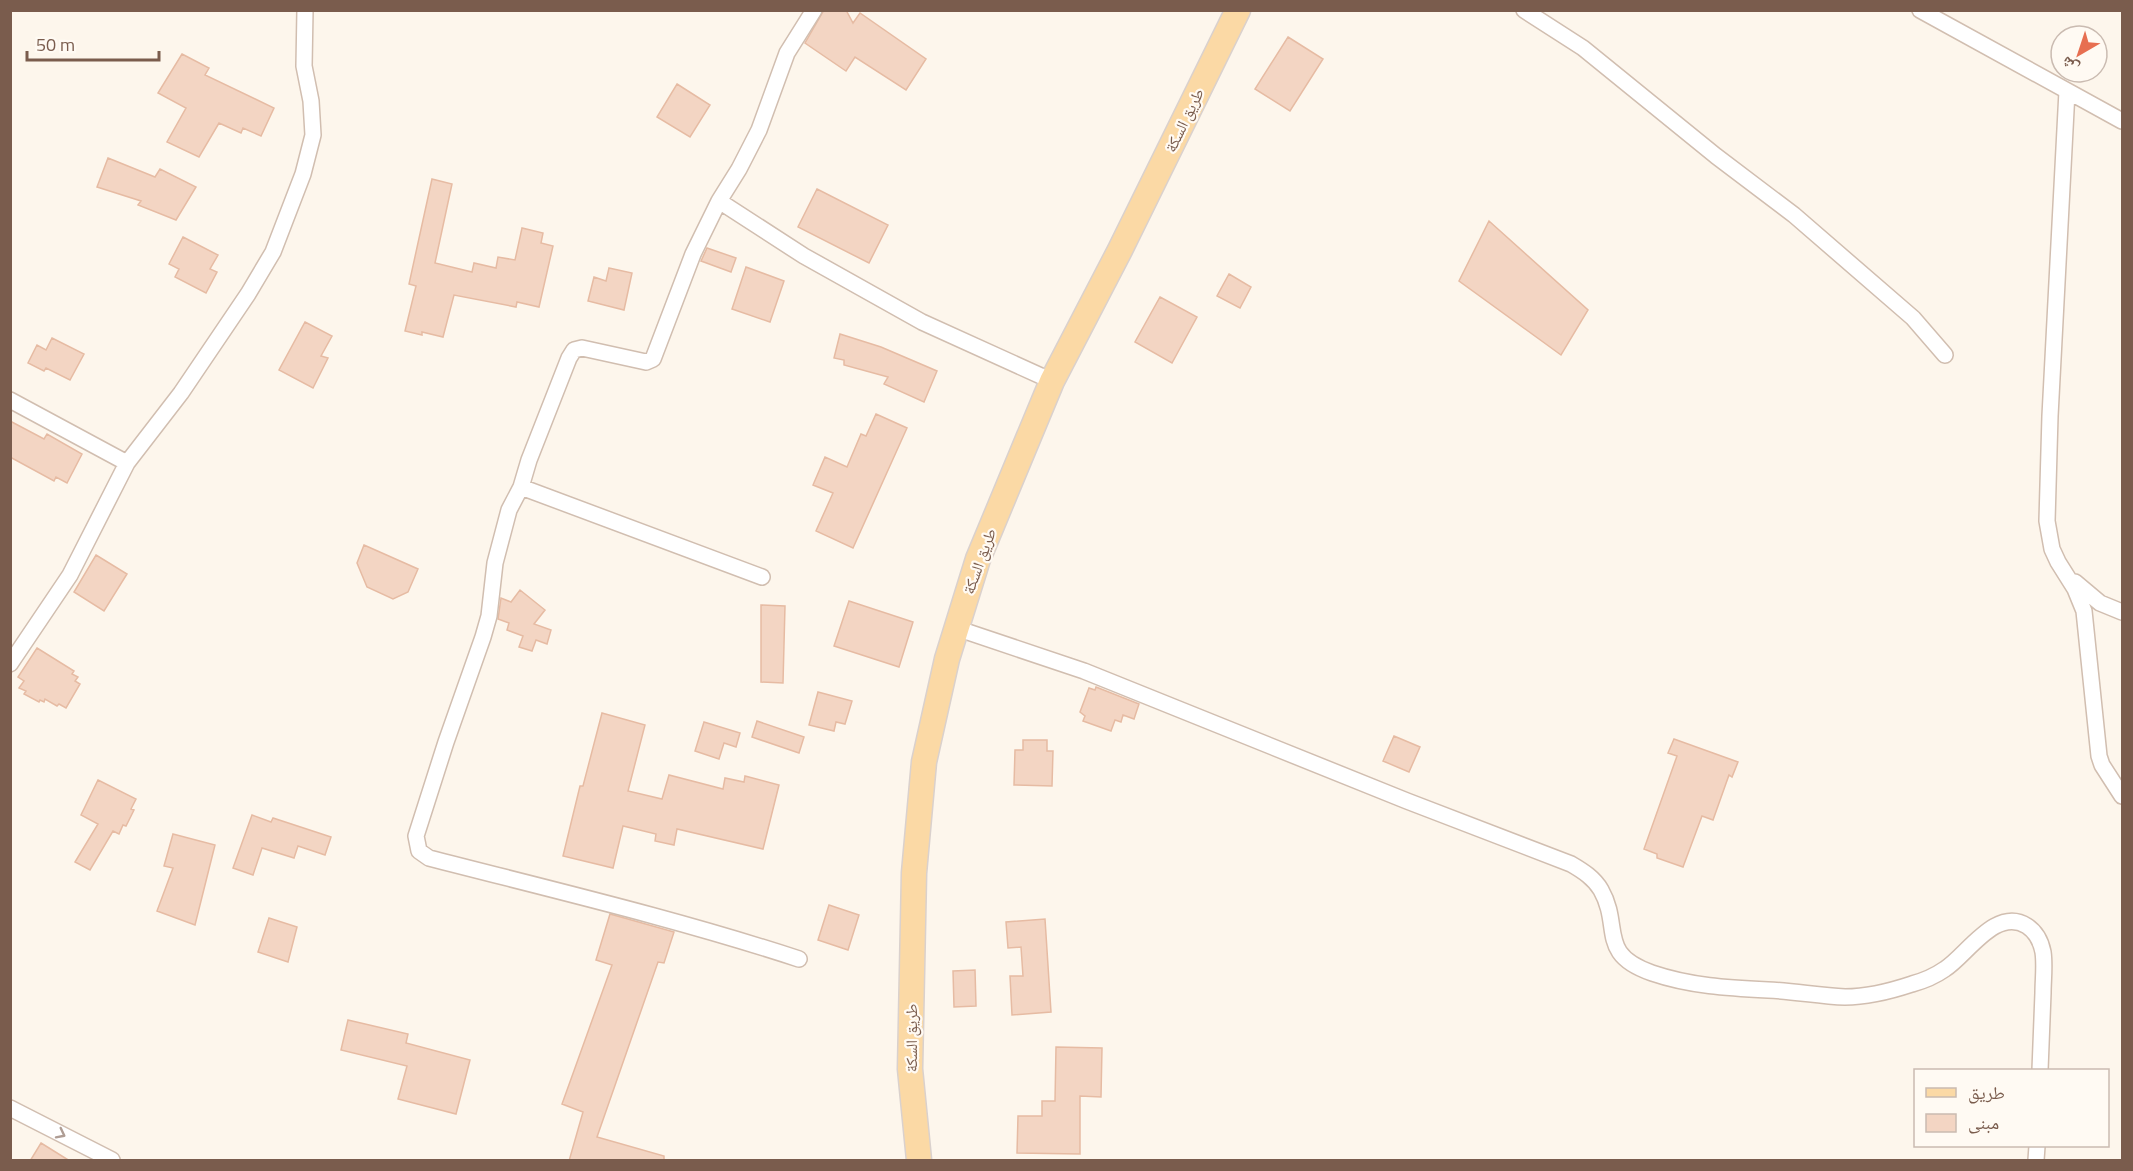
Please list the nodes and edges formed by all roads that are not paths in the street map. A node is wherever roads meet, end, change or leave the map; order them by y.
1 (305, 10) edge
2 (814, 10) edge
3 (1238, 10) edge
4 (1524, 10) edge
5 (1920, 10) edge
6 (2067, 91) junction
7 (2122, 121) edge
8 (719, 201) junction
9 (1945, 355) dead end
10 (1052, 381) junction
11 (10, 399) edge
12 (127, 463) junction
13 (521, 487) junction
14 (2067, 575) junction
15 (762, 577) dead end
16 (2122, 612) edge
17 (956, 628) junction
18 (10, 664) edge
19 (2122, 796) edge
20 (799, 959) dead end
21 (2040, 1069) edge
22 (10, 1108) edge
23 (112, 1161) edge
24 (919, 1161) edge

1 - 12 street
2 - 8 street
3 - 10 main road, طريق السكة
4 - 9 street
5 - 6 street
6 - 7 street
6 - 14 street
8 - 10 street
8 - 13 street
10 - 17 main road, طريق السكة
11 - 12 street
12 - 18 street
13 - 15 street
13 - 20 street
14 - 16 street
14 - 19 street
17 - 21 street
17 - 24 main road, طريق السكة
22 -> 23 street

